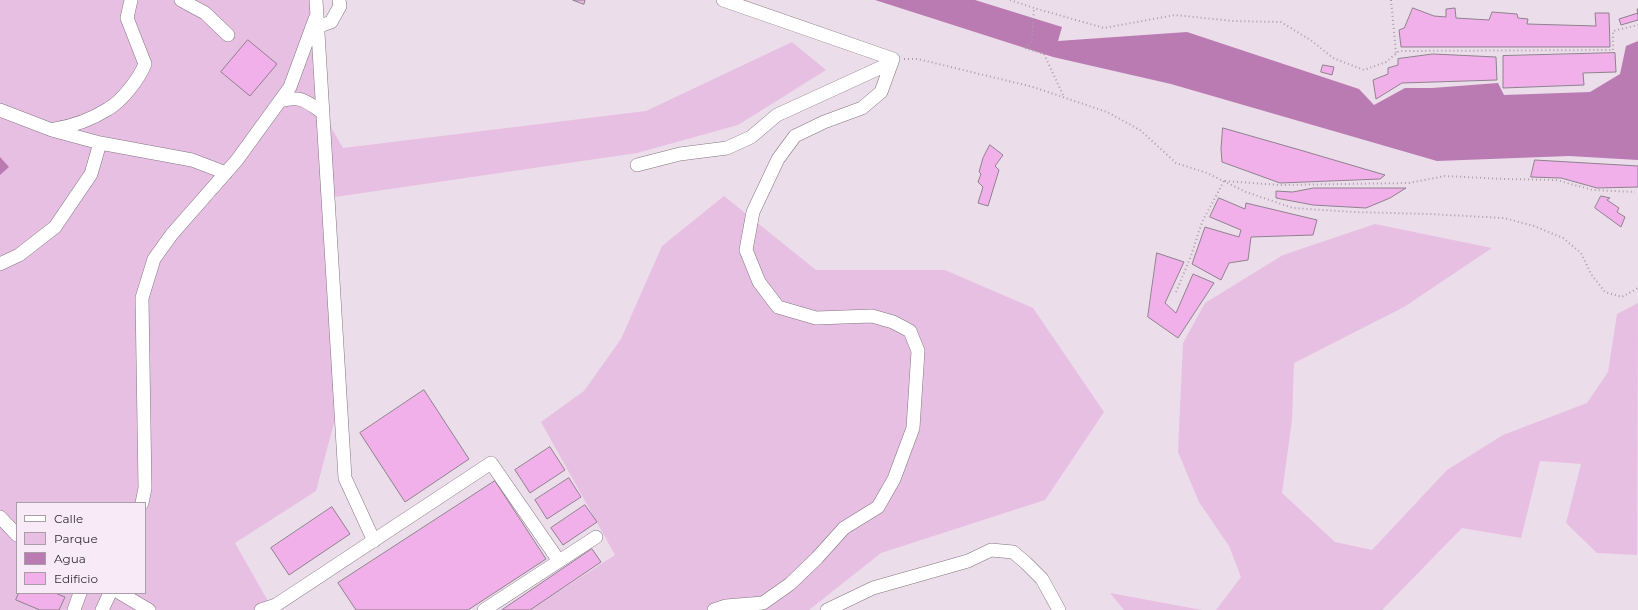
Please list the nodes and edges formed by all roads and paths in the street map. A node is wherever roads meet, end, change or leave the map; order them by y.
1 (132, 0) edge
2 (181, 0) edge
3 (316, 0) edge
4 (339, 0) edge
5 (722, 0) edge
6 (1010, 0) edge
7 (1391, 0) edge
8 (1034, 8) junction
9 (317, 20) junction
10 (1638, 26) edge
11 (228, 35) dead end
12 (1396, 53) junction
13 (893, 59) junction
14 (1064, 98) junction
15 (280, 100) junction
16 (0, 110) edge
17 (322, 113) junction
18 (52, 130) junction
19 (100, 143) junction
20 (637, 165) dead end
21 (226, 173) junction
22 (1224, 181) junction
23 (1635, 192) dead end
24 (0, 264) edge
25 (1638, 288) edge
26 (1176, 292) dead end
27 (142, 502) edge
28 (0, 517) edge
29 (16, 534) edge
30 (596, 537) dead end
31 (374, 541) junction
32 (560, 561) junction
33 (80, 594) edge
34 (110, 594) edge
35 (122, 594) edge
36 (278, 607) edge
37 (74, 610) edge
38 (102, 610) edge
39 (149, 610) edge
40 (261, 610) edge
41 (484, 610) edge
42 (714, 610) edge
43 (828, 610) edge
44 (1059, 610) edge

1 - 18 street
2 - 11 street
3 - 9 street
4 - 9 street
5 - 13 street
6 - 8 path
7 - 12 path
8 - 12 path
8 - 14 path
9 - 15 street
9 - 17 street
10 - 12 path
13 - 14 path
13 - 20 street
13 - 42 street
14 - 22 path
15 - 17 street
15 - 21 street
16 - 18 street
17 - 31 street
18 - 19 street
19 - 21 street
19 - 24 street
21 - 27 street
22 - 23 path
22 - 25 path
22 - 26 path
28 - 29 street
30 - 32 street
31 - 32 street
31 - 36 street
32 - 41 street
33 - 37 street
34 - 38 street
35 - 39 street
36 - 40 street
43 - 44 street

